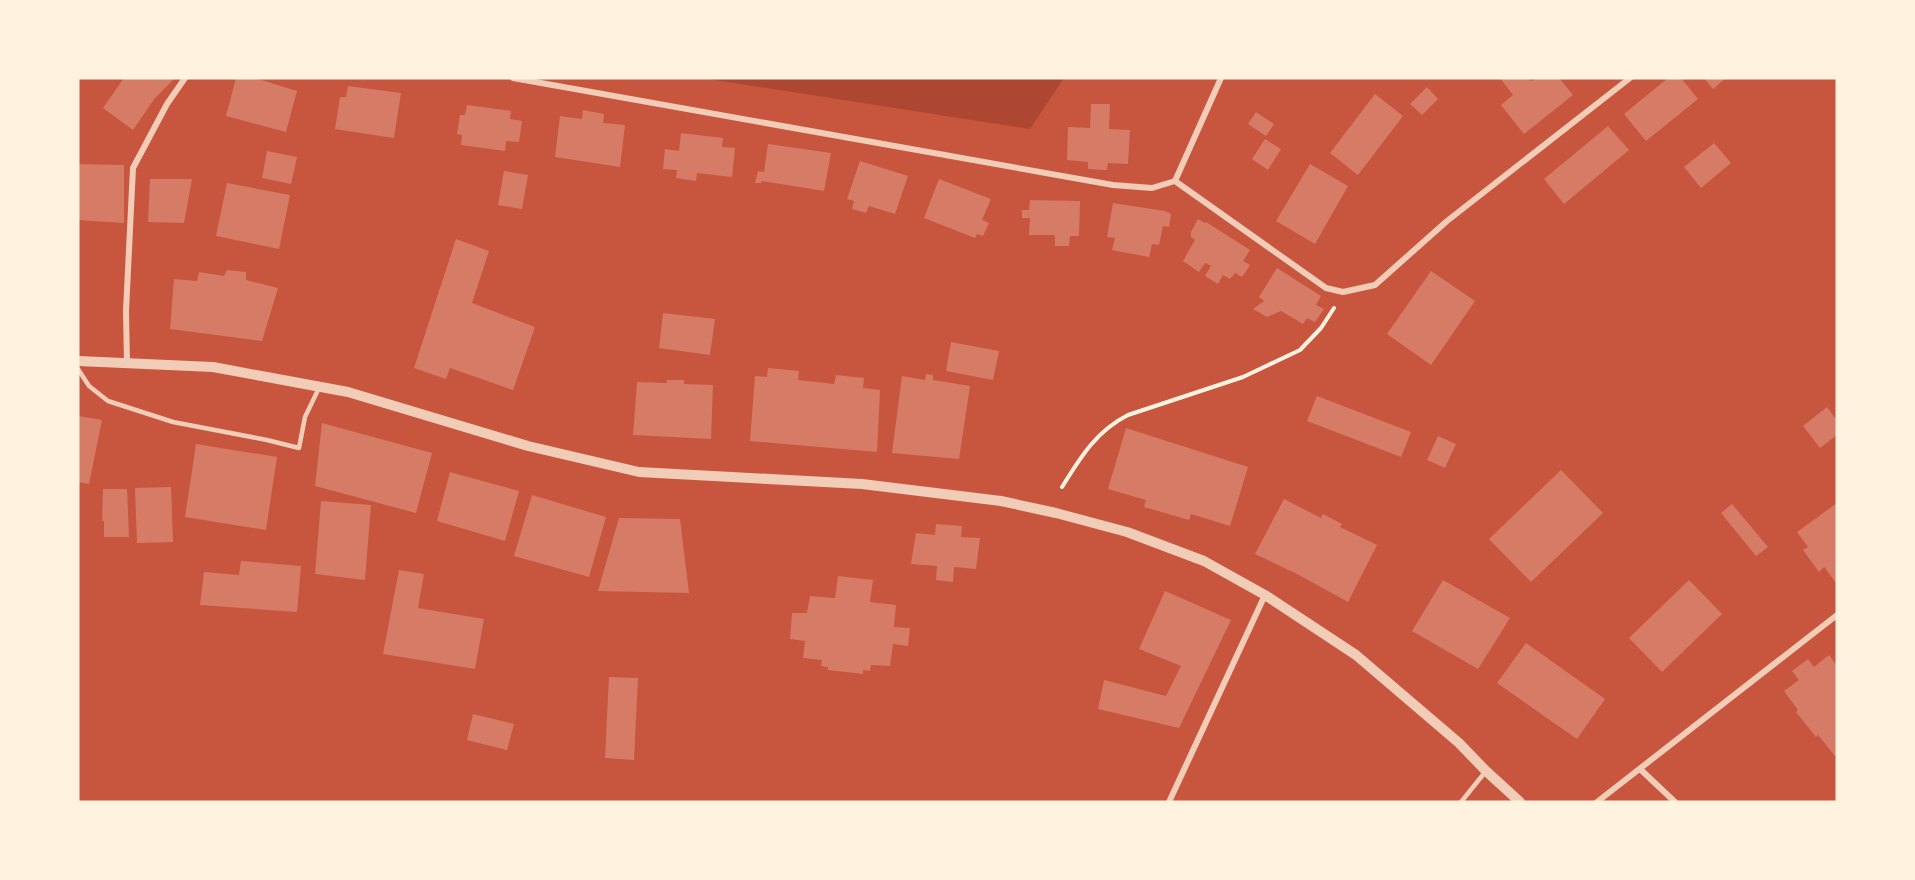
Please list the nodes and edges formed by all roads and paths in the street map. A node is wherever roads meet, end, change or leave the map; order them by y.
1 (185, 78) edge
2 (513, 78) edge
3 (1221, 78) edge
4 (1630, 78) edge
5 (1175, 181) junction
6 (1333, 309) dead end
7 (78, 361) edge
8 (127, 363) junction
9 (78, 369) edge
10 (320, 386) junction
11 (1062, 487) dead end
12 (1265, 595) junction
13 (1837, 615) edge
14 (1640, 769) junction
15 (1486, 771) junction
16 (1169, 802) edge
17 (1461, 802) edge
18 (1521, 802) edge
19 (1598, 802) edge
20 (1675, 802) edge

1 - 8 street
2 - 5 street
3 - 5 street
4 - 5 street
6 - 11 path
7 - 8 street
8 - 10 street
9 - 10 lane
10 - 12 street
12 - 15 street
12 - 16 street
13 - 14 street
14 - 19 street
14 - 20 street
15 - 17 lane
15 - 18 street

